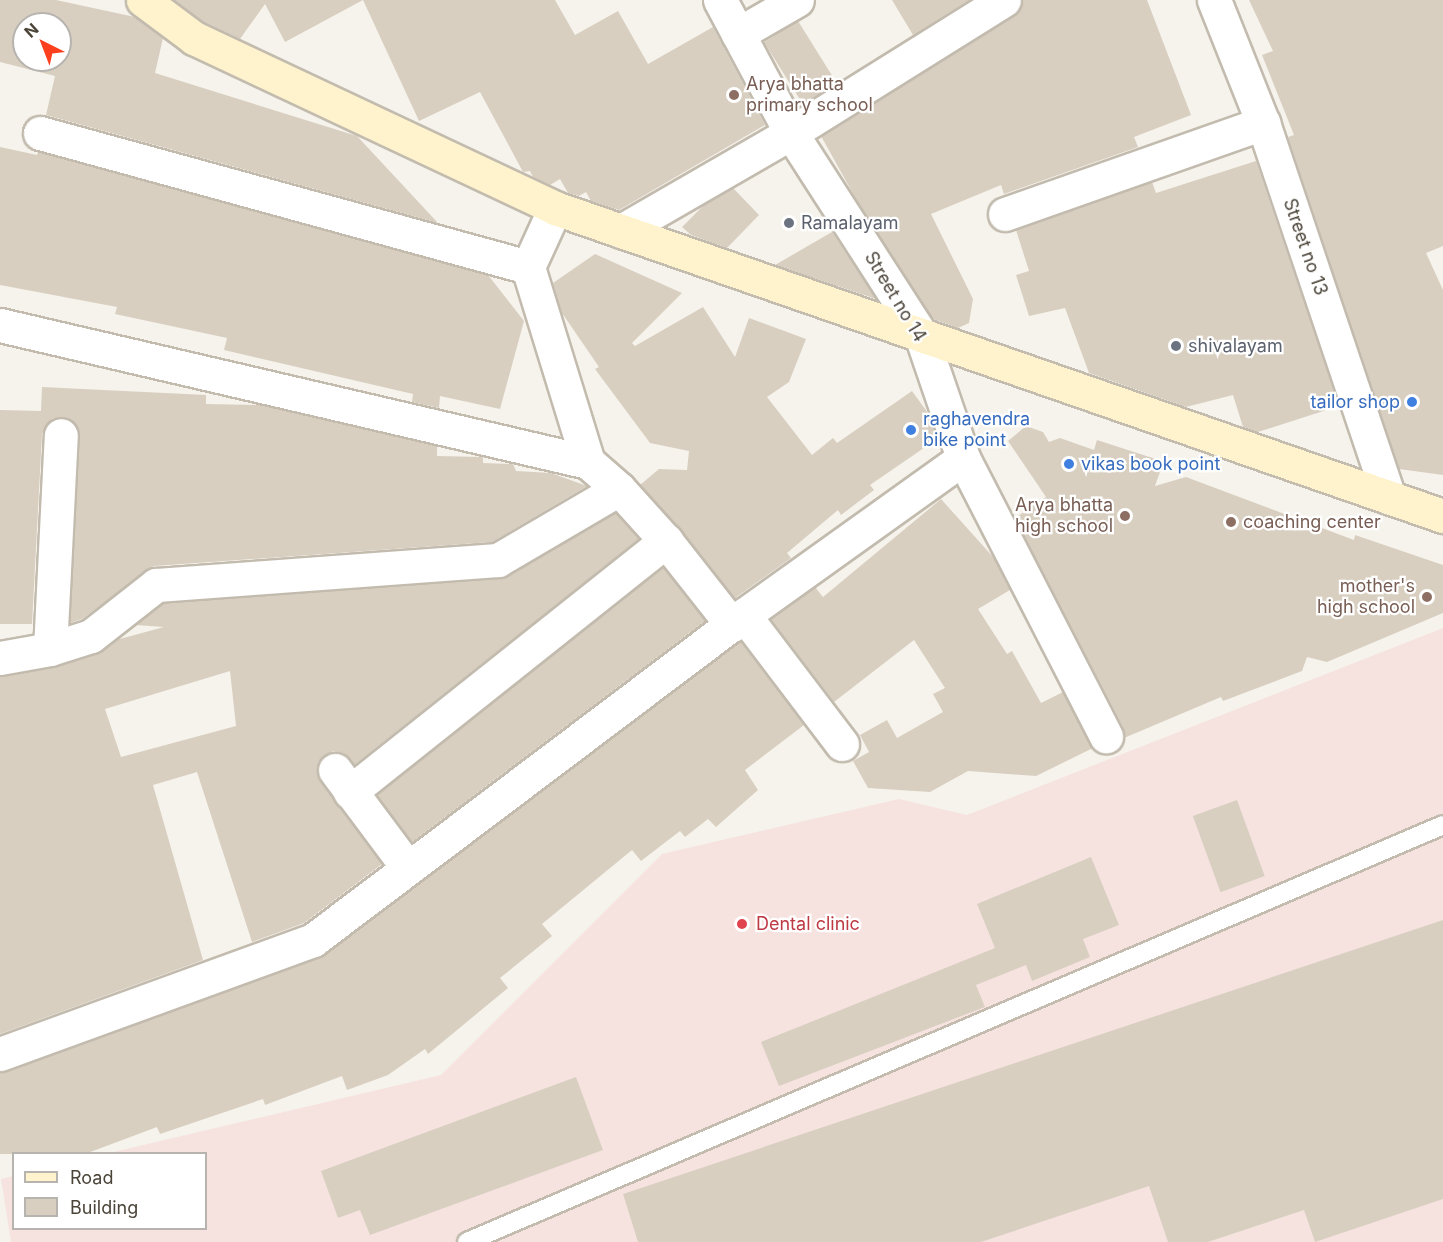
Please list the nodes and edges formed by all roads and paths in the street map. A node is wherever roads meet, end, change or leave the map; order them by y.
1 (143, 0) edge
2 (720, 0) edge
3 (797, 0) edge
4 (1004, 0) edge
5 (1214, 0) edge
6 (738, 34) junction
7 (1263, 123) junction
8 (791, 133) junction
9 (40, 134) dead end
10 (555, 208) junction
11 (1005, 214) dead end
12 (621, 231) junction
13 (528, 267) junction
14 (0, 325) edge
15 (921, 335) junction
16 (61, 435) dead end
17 (963, 458) junction
18 (588, 462) junction
19 (619, 489) junction
20 (1389, 497) junction
21 (1443, 516) edge
22 (666, 541) junction
23 (738, 620) junction
24 (50, 649) junction
25 (0, 658) edge
26 (1106, 736) dead end
27 (842, 744) dead end
28 (1443, 825) edge
29 (408, 868) junction
30 (0, 1054) edge
31 (467, 1242) edge

1 - 10 street
2 - 6 street, Street no 14
3 - 6 street
4 - 8 street
5 - 7 street, Street no 13
6 - 8 street, Street no 14
7 - 11 street
7 - 20 street, Street no 13
8 - 12 street
8 - 15 street, Street no 14
9 - 13 street
10 - 12 street
10 - 13 street
12 - 15 street
13 - 18 street
14 - 18 street
15 - 17 street, Street no 14
15 - 20 street
16 - 24 street
17 - 23 street
17 - 26 street, Street no 14
18 - 19 street
19 - 22 street
19 - 24 street
20 - 21 street
22 - 23 street
22 - 29 street
23 - 27 street
23 - 29 street
24 - 25 street
28 - 31 lane
29 - 30 street

